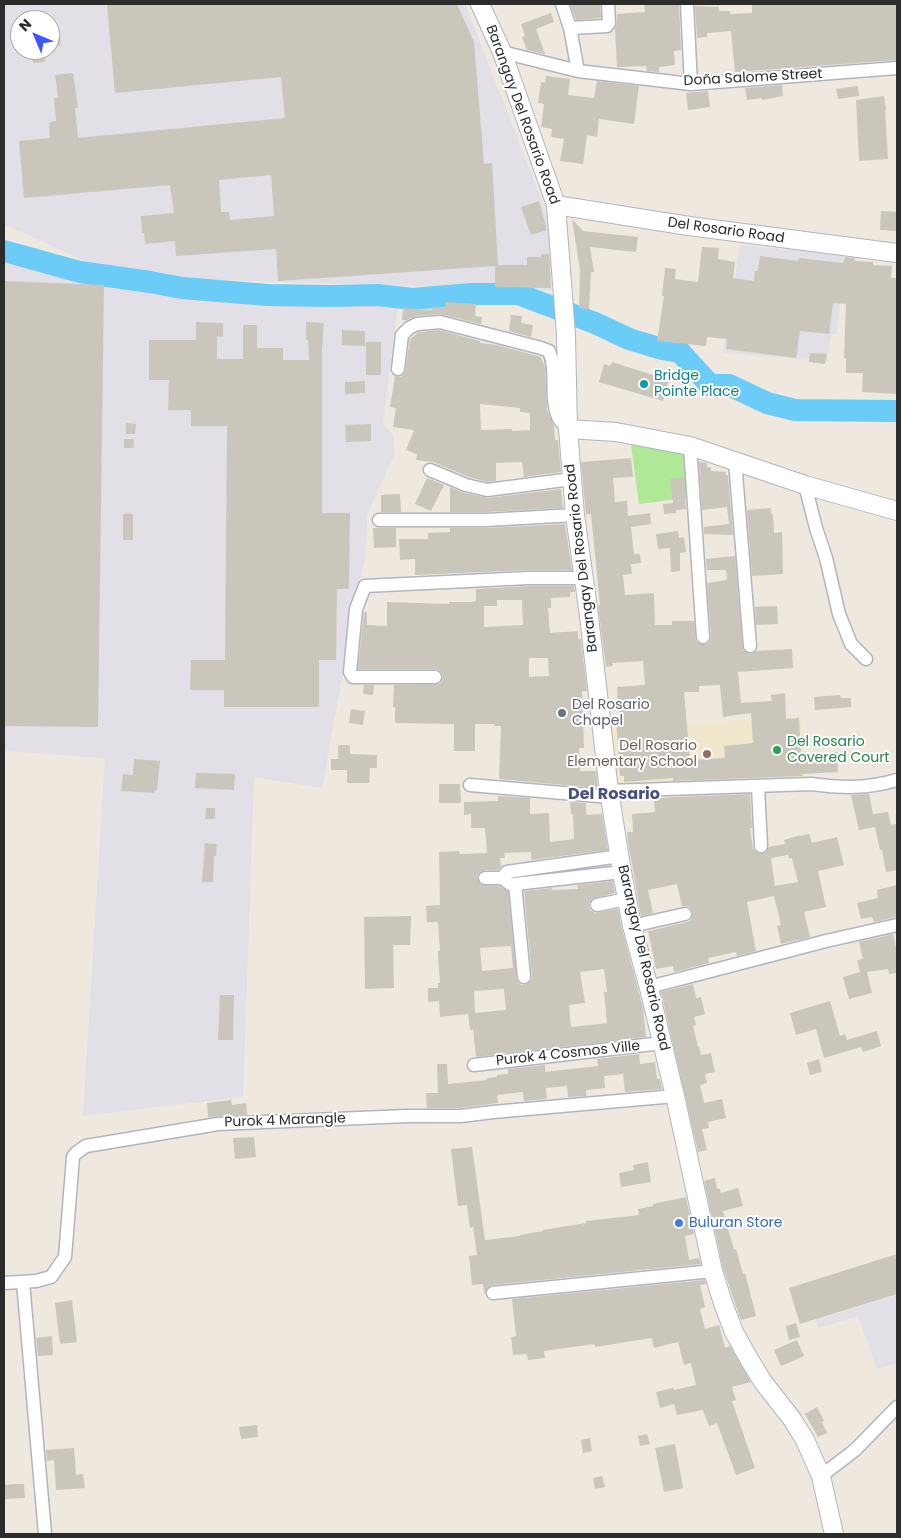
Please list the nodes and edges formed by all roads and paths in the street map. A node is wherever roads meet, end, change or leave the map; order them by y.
1 (480, 4) edge
2 (562, 4) edge
3 (608, 4) edge
4 (687, 4) edge
5 (570, 28) junction
6 (502, 52) junction
7 (897, 68) edge
8 (578, 72) junction
9 (691, 84) junction
10 (556, 205) junction
11 (897, 253) edge
12 (398, 369) dead end
13 (568, 429) junction
14 (690, 446) junction
15 (735, 461) junction
16 (430, 470) dead end
17 (572, 478) junction
18 (805, 485) junction
19 (897, 511) edge
20 (575, 515) junction
21 (380, 520) dead end
22 (584, 578) junction
23 (703, 637) dead end
24 (750, 646) dead end
25 (866, 660) dead end
26 (435, 677) dead end
27 (897, 780) edge
28 (470, 785) dead end
29 (758, 787) junction
30 (610, 794) junction
31 (762, 846) dead end
32 (621, 864) junction
33 (485, 878) dead end
34 (502, 878) junction
35 (515, 884) junction
36 (628, 901) junction
37 (597, 905) dead end
38 (685, 914) dead end
39 (897, 925) edge
40 (632, 926) junction
41 (524, 976) dead end
42 (649, 987) junction
43 (662, 1043) junction
44 (474, 1064) dead end
45 (674, 1096) junction
46 (712, 1271) junction
47 (23, 1282) junction
48 (4, 1283) edge
49 (493, 1293) dead end
50 (897, 1407) edge
51 (821, 1476) junction
52 (45, 1534) edge
53 (834, 1534) edge

1 - 6 main road, Barangay Del Rosario Road
2 - 5 street
3 - 5 street
4 - 9 street
5 - 8 street
6 - 8 street, Doña Salome Street
6 - 10 main road, Barangay Del Rosario Road
7 - 9 street, Doña Salome Street
8 - 9 street, Doña Salome Street
10 - 11 main road, Del Rosario Road
10 - 13 main road, Barangay Del Rosario Road
12 - 13 street
13 - 14 main road
13 - 17 main road, Barangay Del Rosario Road
14 - 15 main road
14 - 23 street
15 - 18 main road
15 - 24 street
16 - 17 street
17 - 20 main road, Barangay Del Rosario Road
18 - 19 main road
18 - 25 street
20 - 21 street
20 - 22 main road, Barangay Del Rosario Road
22 - 26 street
22 - 30 main road, Barangay Del Rosario Road
27 - 29 street
28 - 30 street
29 - 30 street
29 - 31 street
30 - 32 main road, Barangay Del Rosario Road
32 - 34 street
32 - 35 street
32 - 36 main road, Barangay Del Rosario Road
33 - 34 street
34 - 35 street
35 - 41 street
36 - 37 street
36 - 40 main road, Barangay Del Rosario Road
38 - 40 street
39 - 42 street
40 - 42 main road, Barangay Del Rosario Road
42 - 43 main road, Barangay Del Rosario Road
43 - 44 street, Purok 4 Cosmos Ville
43 - 45 main road, Barangay Del Rosario Road
45 - 46 main road, Barangay Del Rosario Road
45 - 47 street, Purok 4 Marangle
46 - 49 street
46 - 51 main road, Barangay Del Rosario Road
47 - 48 street, Purok 4 Marangle
47 - 52 street
50 - 51 street
51 - 53 main road, Barangay Del Rosario Road

